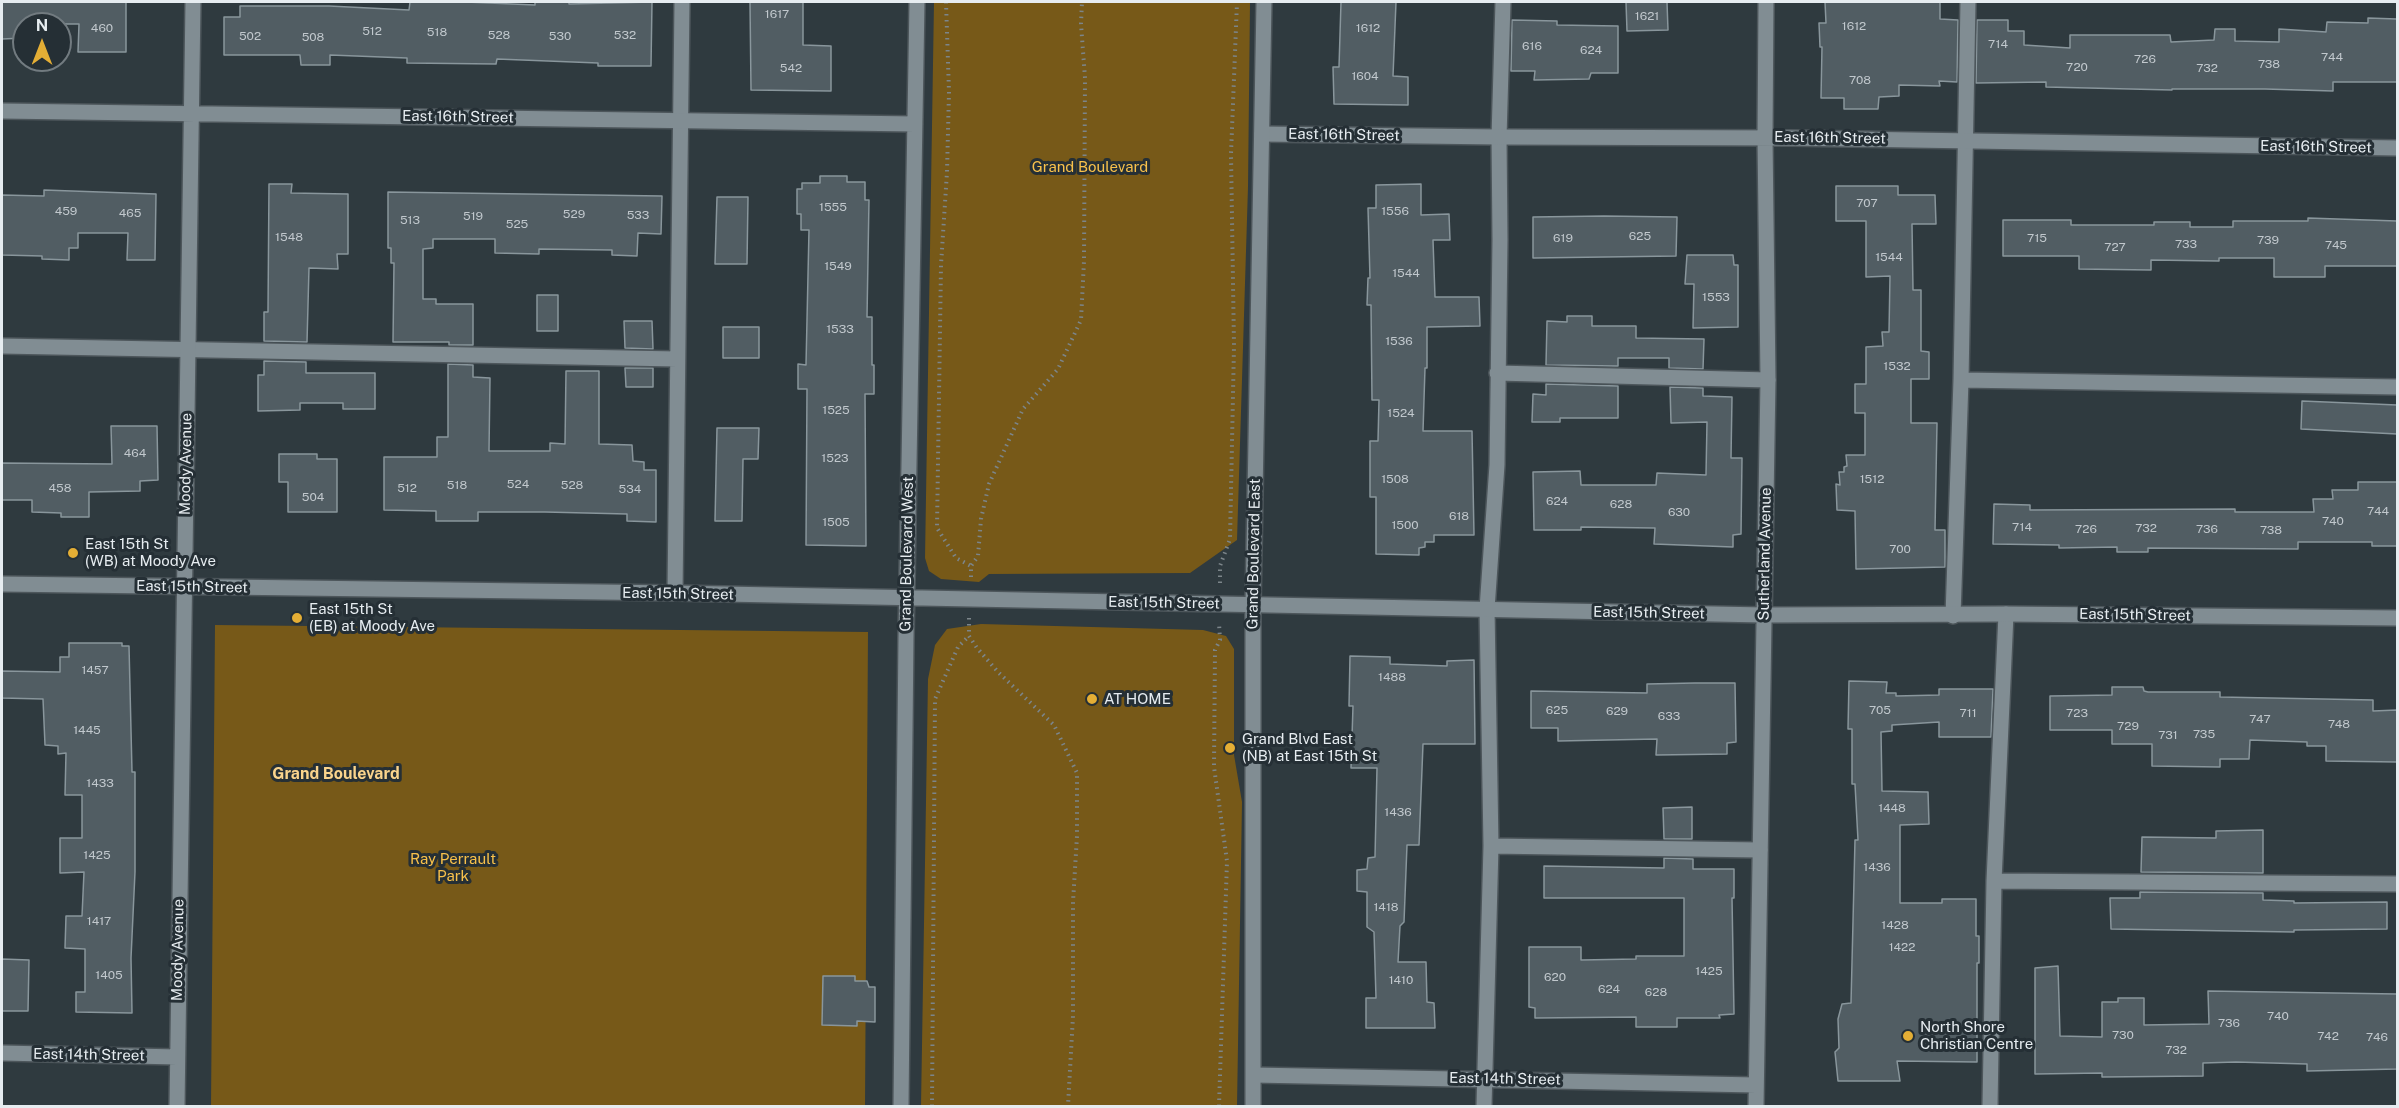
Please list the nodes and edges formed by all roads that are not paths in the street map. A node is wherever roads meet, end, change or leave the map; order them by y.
1 (193, 2) edge
2 (682, 2) edge
3 (917, 2) edge
4 (1264, 2) edge
5 (1503, 2) edge
6 (1766, 2) edge
7 (1968, 2) edge
8 (2, 111) edge
9 (192, 114) junction
10 (681, 120) junction
11 (915, 124) junction
12 (1262, 134) junction
13 (1499, 137) junction
14 (1765, 138) junction
15 (1965, 140) junction
16 (2397, 148) edge
17 (2, 346) edge
18 (188, 349) junction
19 (677, 359) junction
20 (1497, 373) junction
21 (1768, 380) junction
22 (1961, 380) junction
23 (2397, 387) edge
24 (2, 584) edge
25 (184, 586) junction
26 (675, 593) junction
27 (907, 598) junction
28 (1253, 605) junction
29 (1487, 609) junction
30 (2006, 614) junction
31 (1764, 615) junction
32 (1953, 616) junction
33 (2397, 618) edge
34 (1491, 846) junction
35 (1760, 850) junction
36 (1994, 881) junction
37 (2397, 884) edge
38 (2, 1053) edge
39 (177, 1058) junction
40 (1254, 1075) junction
41 (1485, 1079) junction
42 (1756, 1085) junction
43 (177, 1107) edge
44 (901, 1107) edge
45 (1253, 1107) edge
46 (1484, 1107) edge
47 (1756, 1107) edge
48 (1990, 1107) edge

1 - 9 street, Moody Avenue
2 - 10 street
3 - 11 street, Grand Boulevard West
4 - 12 street, Grand Boulevard East
5 - 13 street
6 - 14 street, Sutherland Avenue
7 - 15 street
8 - 9 street, East 16th Street
9 - 10 street, East 16th Street
9 - 18 street, Moody Avenue
10 - 11 street, East 16th Street
10 - 19 street
11 - 27 street, Grand Boulevard West
12 - 13 street, East 16th Street
12 - 28 street, Grand Boulevard East
13 - 14 street, East 16th Street
13 - 20 street
14 - 15 street, East 16th Street
14 - 21 street, Sutherland Avenue
15 - 16 street, East 16th Street
15 - 22 street
17 - 18 street
18 - 19 street
18 - 25 street, Moody Avenue
19 - 26 street
20 - 21 street
20 - 29 street
21 - 31 street, Sutherland Avenue
22 - 23 street
22 - 32 street
24 - 25 street, East 15th Street
25 - 26 street, East 15th Street
25 - 39 street, Moody Avenue
26 - 27 street, East 15th Street
27 - 28 street, East 15th Street
27 - 44 street, Grand Boulevard West
28 - 29 street, East 15th Street
28 - 40 street, Grand Boulevard East
29 - 31 street, East 15th Street
29 - 34 street
30 - 32 street, East 15th Street
30 - 33 street, East 15th Street
30 - 36 street
31 - 32 street, East 15th Street
31 - 35 street, Sutherland Avenue
34 - 35 street
34 - 41 street
35 - 42 street, Sutherland Avenue
36 - 37 street
36 - 48 street
38 - 39 street, East 14th Street
39 - 43 street, Moody Avenue
40 - 41 street, East 14th Street
40 - 45 street, Grand Boulevard East
41 - 42 street, East 14th Street
41 - 46 street
42 - 47 street, Sutherland Avenue

